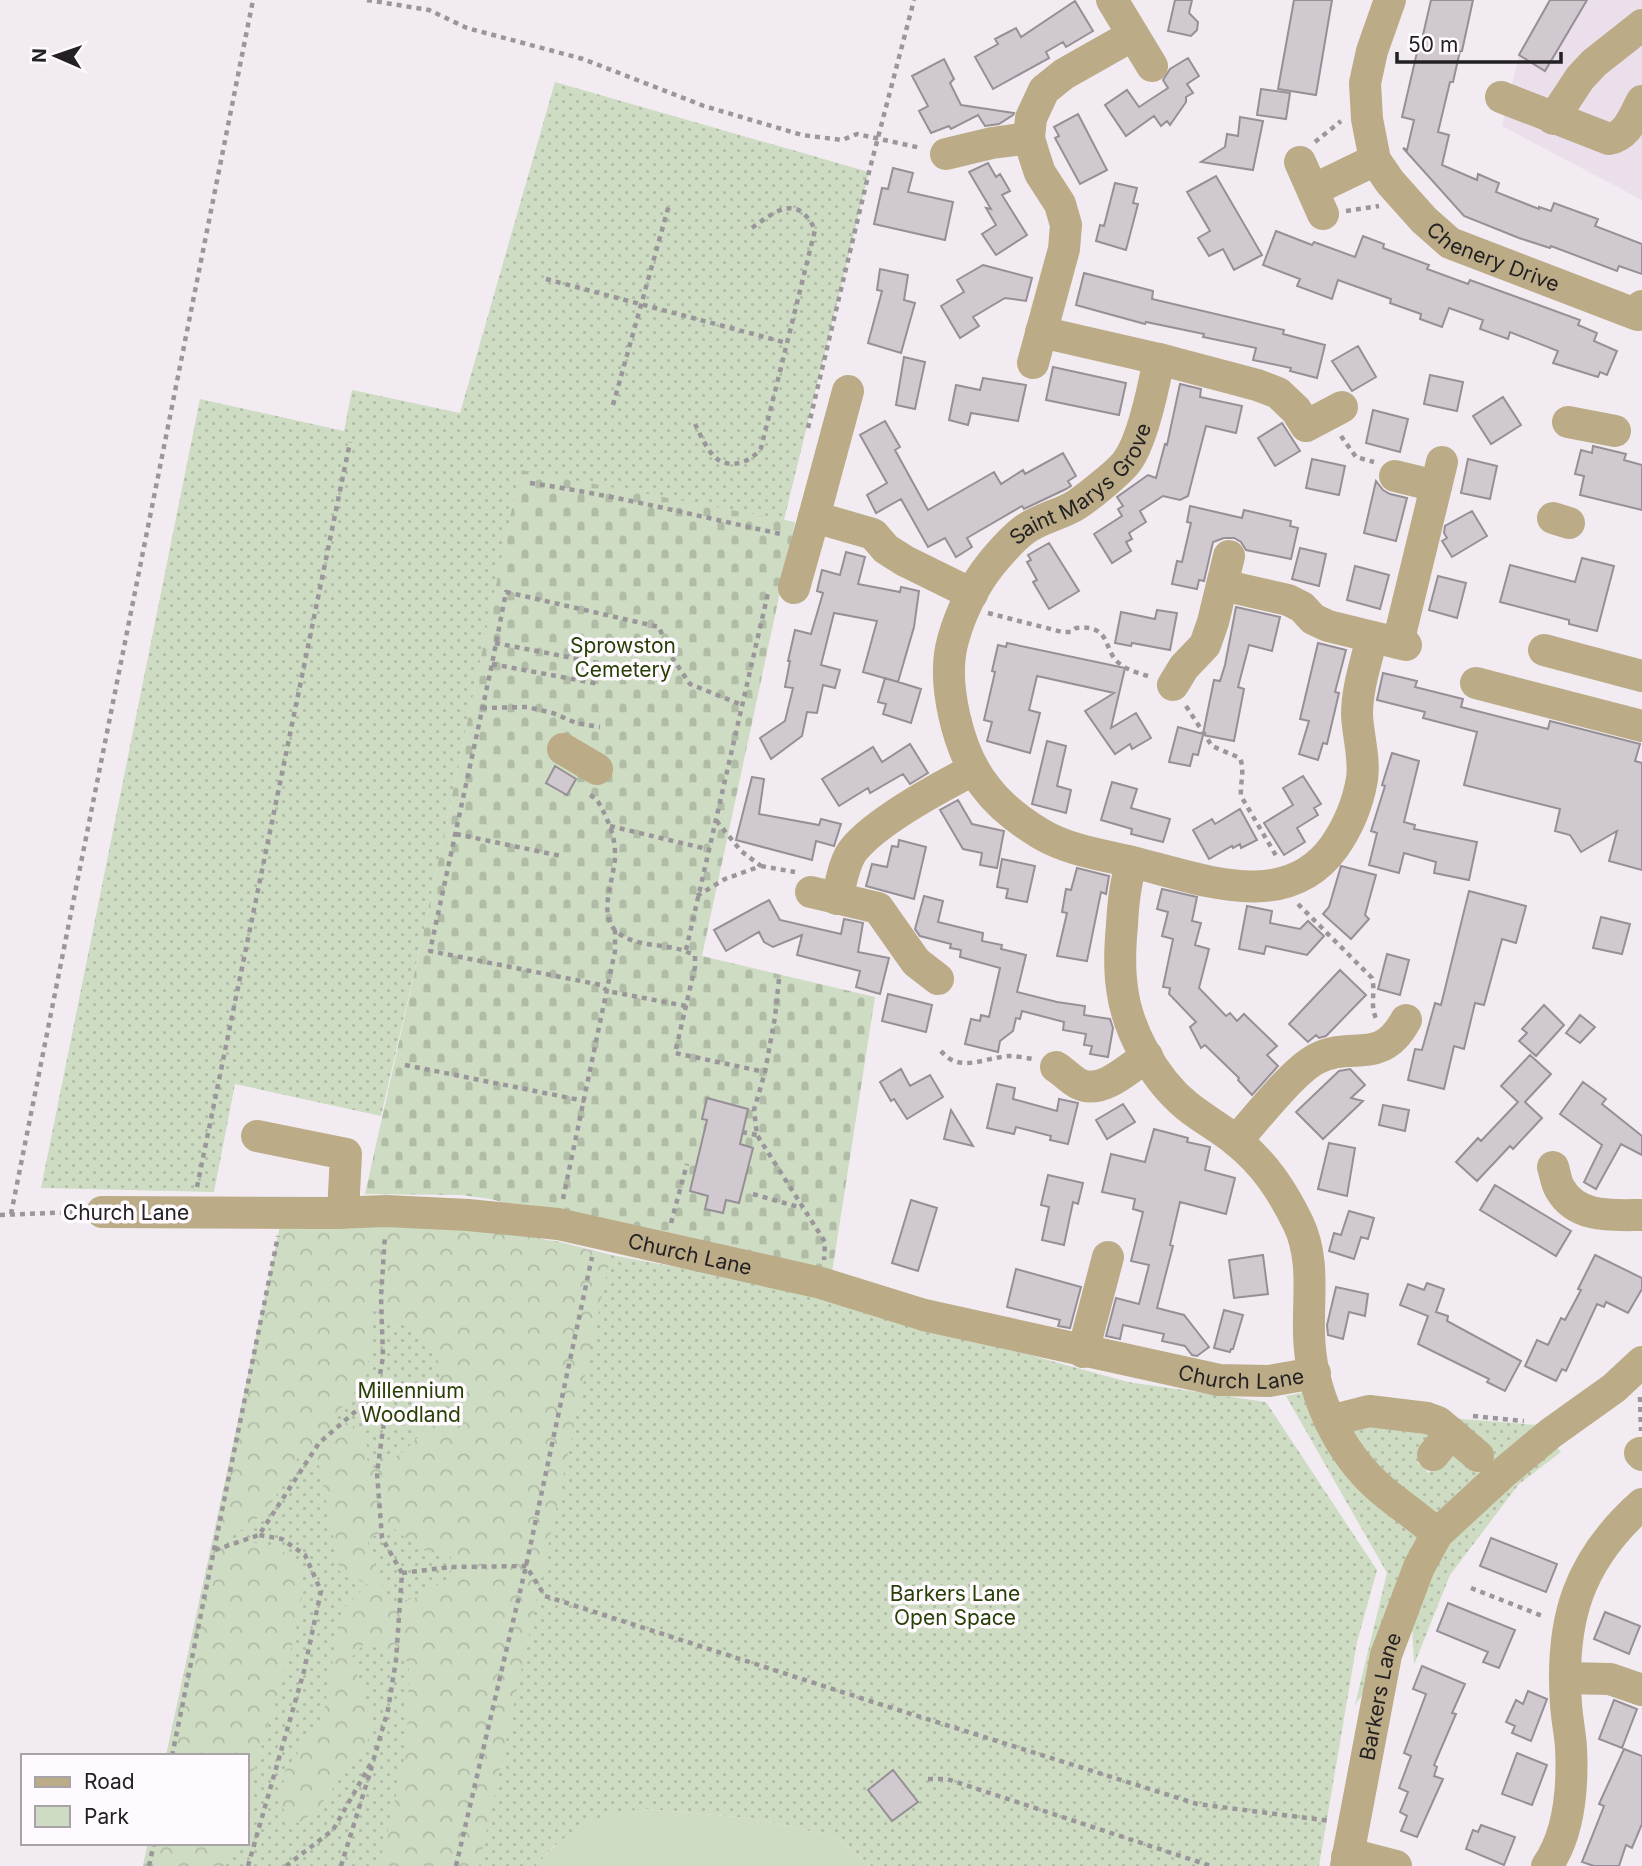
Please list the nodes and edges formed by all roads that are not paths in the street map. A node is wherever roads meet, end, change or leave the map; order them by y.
1 (1112, 0) edge
2 (1390, 0) edge
3 (1642, 25) edge
4 (1133, 35) junction
5 (1152, 66) dead end
6 (1501, 97) dead end
7 (1642, 101) edge
8 (1553, 118) junction
9 (1029, 138) junction
10 (946, 154) road end
11 (1375, 160) junction
12 (1300, 162) road end
13 (1637, 319) edge
14 (1041, 332) junction
15 (1159, 359) junction
16 (1033, 363) dead end
17 (848, 391) dead end
18 (1334, 411) road end
19 (1568, 422) dead end
20 (1615, 431) dead end
21 (1395, 476) road end
22 (814, 517) junction
23 (781, 590) road end
24 (976, 603) junction
25 (1392, 642) junction
26 (1642, 676) edge
27 (1476, 683) dead end
28 (1173, 685) road end
29 (1560, 704) junction
30 (1642, 726) edge
31 (562, 749) dead end
32 (973, 770) junction
33 (592, 781) road end
34 (1132, 862) junction
35 (938, 979) dead end
36 (1397, 1031) road end
37 (1147, 1056) junction
38 (1056, 1067) road end
39 (257, 1136) dead end
40 (1236, 1141) junction
41 (1553, 1167) dead end
42 (102, 1212) road end
43 (343, 1213) junction
44 (1642, 1215) edge
45 (1108, 1257) dead end
46 (1083, 1352) junction
47 (1642, 1362) edge
48 (1315, 1373) junction
49 (1330, 1421) junction
50 (1478, 1456) dead end
51 (1642, 1504) edge
52 (1437, 1534) junction
53 (1565, 1678) junction
54 (1642, 1690) edge
55 (1346, 1861) edge
56 (1396, 1866) edge
57 (1547, 1866) edge

1 - 4 street
2 - 11 street, Chenery Drive
3 - 8 street
4 - 5 street
4 - 9 street
6 - 8 street
7 - 8 street
9 - 10 street
9 - 14 street
11 - 12 street
11 - 13 street, Chenery Drive
14 - 15 street
14 - 16 street
15 - 18 street
15 - 24 street, Saint Marys Grove
17 - 22 street
19 - 20 street
21 - 25 street
22 - 23 street
22 - 24 street
24 - 32 street, Saint Marys Grove
25 - 28 street
25 - 34 street, Saint Marys Grove
26 - 29 street
27 - 29 street
29 - 30 street
31 - 33 street
32 - 34 street, Saint Marys Grove
32 - 35 street
34 - 37 street
36 - 40 street
37 - 38 street
37 - 40 street
39 - 43 street
40 - 48 street
41 - 44 street
42 - 43 street, Church Lane
43 - 46 street, Church Lane
45 - 46 street
46 - 48 street, Church Lane
47 - 52 street
48 - 49 street, Church Lane
49 - 50 street
49 - 52 street, Church Lane
51 - 53 street
52 - 55 street, Barkers Lane
53 - 54 street
53 - 57 street
55 - 56 street

